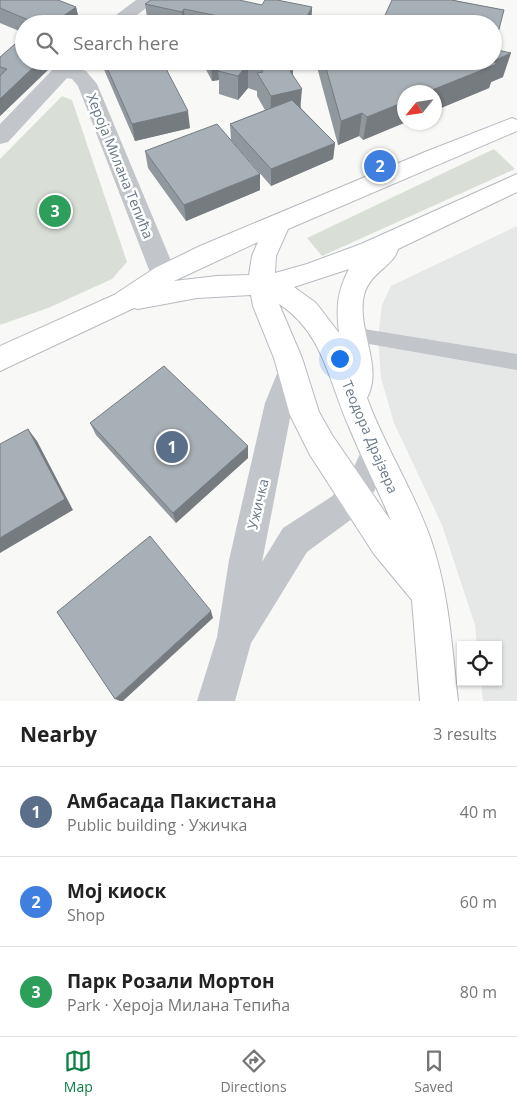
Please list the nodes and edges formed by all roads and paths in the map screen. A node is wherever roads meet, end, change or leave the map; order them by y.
1 (116, 0) edge
2 (142, 3) edge
3 (125, 15) edge
4 (63, 70) edge
5 (72, 70) edge
6 (515, 130) edge
7 (0, 137) edge
8 (517, 182) edge
9 (279, 222) junction
10 (403, 236) junction
11 (164, 275) junction
12 (262, 284) junction
13 (123, 302) junction
14 (352, 334) junction
15 (12, 350) edge
16 (0, 359) edge
17 (517, 362) edge
18 (291, 373) junction
19 (354, 400) junction
20 (376, 454) junction
21 (354, 496) junction
22 (427, 593) junction
23 (235, 638) junction
24 (216, 701) edge
25 (439, 701) edge

1 - 2 street
2 - 3 street
4 - 7 street, Хероја Милана Тепића
5 - 11 street, Хероја Милана Тепића
6 - 9 main road
8 - 10 main road
9 - 11 main road
9 - 12 main road
10 - 12 main road
10 - 14 main road
11 - 13 main road
12 - 13 main road
12 - 18 main road
12 - 19 main road, Теодора Драјзера
13 - 15 main road
14 - 17 lane
14 - 19 main road
15 - 16 main road
18 - 21 main road
18 - 23 street, Ужичка
19 - 20 main road, Теодора Драјзера
20 - 21 street, Ужичка
20 - 22 main road, Теодора Драјзера
21 - 22 main road
21 - 23 street, Ужичка
22 - 25 main road, Теодора Драјзера
23 - 24 street, Ужичка

